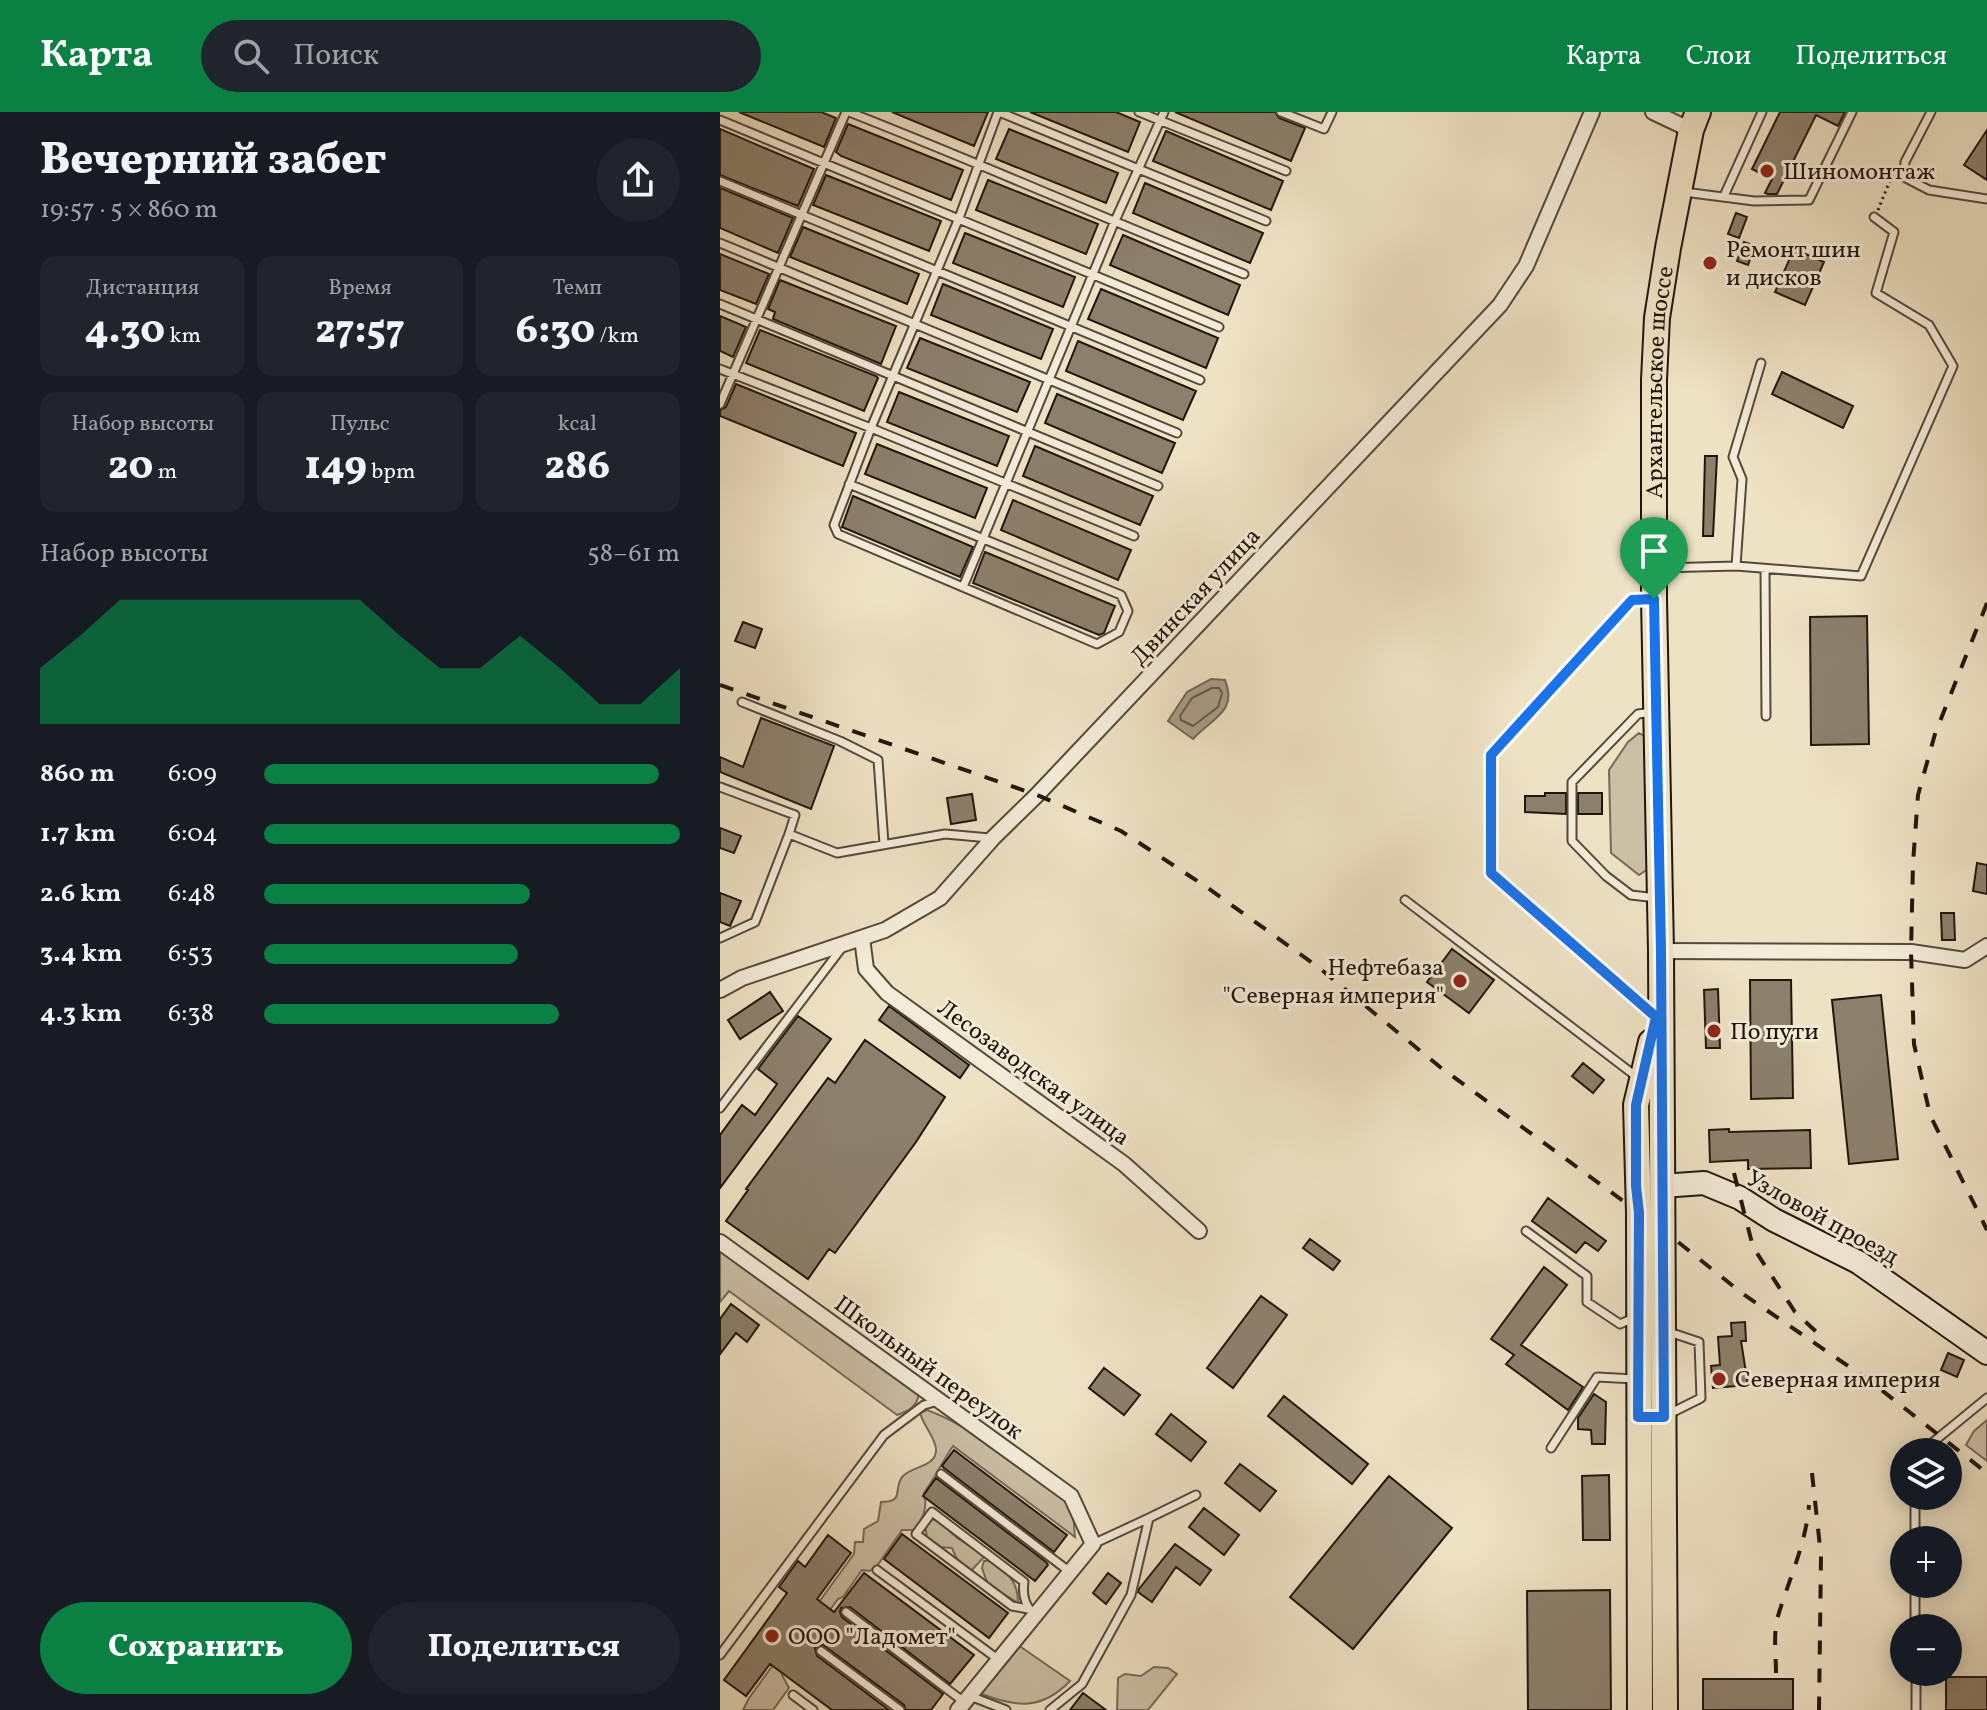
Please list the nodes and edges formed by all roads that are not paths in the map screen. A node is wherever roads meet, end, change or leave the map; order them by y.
1 (848, 112) edge
2 (998, 112) edge
3 (1139, 112) edge
4 (1164, 112) edge
5 (1281, 112) edge
6 (1332, 112) edge
7 (1592, 112) edge
8 (1653, 112) edge
9 (1762, 112) edge
10 (1852, 112) edge
11 (1931, 112) edge
12 (720, 120) edge
13 (1160, 121) junction
14 (1694, 121) edge
15 (825, 163) junction
16 (978, 163) junction
17 (1140, 169) junction
18 (1286, 171) dead end
19 (720, 181) edge
20 (1678, 191) junction
21 (1724, 196) junction
22 (1987, 199) edge
23 (802, 216) junction
24 (1874, 217) road end
25 (959, 218) junction
26 (1266, 221) dead end
27 (1114, 223) junction
28 (720, 243) edge
29 (779, 267) junction
30 (936, 271) junction
31 (1244, 274) dead end
32 (1092, 276) junction
33 (720, 304) edge
34 (759, 319) junction
35 (913, 325) junction
36 (1072, 326) junction
37 (1219, 327) dead end
38 (1761, 363) dead end
39 (720, 369) edge
40 (894, 374) junction
41 (734, 375) junction
42 (1048, 380) junction
43 (1200, 380) dead end
44 (720, 404) edge
45 (871, 428) junction
46 (1027, 432) junction
47 (1177, 433) dead end
48 (849, 484) junction
49 (1004, 485) junction
50 (1158, 486) dead end
51 (1134, 536) dead end
52 (982, 538) junction
53 (1736, 566) junction
54 (1654, 568) junction
55 (1765, 569) junction
56 (963, 587) junction
57 (1654, 599) junction
58 (742, 702) dead end
59 (1656, 711) junction
60 (1766, 716) dead end
61 (720, 787) edge
62 (789, 834) junction
63 (993, 838) junction
64 (884, 844) junction
65 (1660, 899) junction
66 (1405, 900) dead end
67 (720, 938) edge
68 (862, 938) junction
69 (846, 944) junction
70 (1987, 946) edge
71 (1661, 951) junction
72 (720, 990) edge
73 (1661, 992) junction
74 (1656, 1017) junction
75 (1647, 1088) junction
76 (720, 1108) edge
77 (1636, 1186) junction
78 (1662, 1186) junction
79 (1199, 1231) dead end
80 (1526, 1231) dead end
81 (720, 1242) edge
82 (1638, 1323) junction
83 (1663, 1331) junction
84 (1987, 1353) edge
85 (1635, 1379) dead end
86 (1987, 1398) edge
87 (938, 1401) junction
88 (1638, 1417) junction
89 (1664, 1417) junction
90 (1938, 1438) edge
91 (1551, 1448) dead end
92 (941, 1474) dead end
93 (1196, 1495) dead end
94 (1149, 1518) junction
95 (1093, 1544) junction
96 (877, 1570) dead end
97 (1070, 1572) junction
98 (846, 1612) dead end
99 (1031, 1612) junction
100 (821, 1651) dead end
101 (720, 1655) edge
102 (999, 1660) junction
103 (1916, 1686) edge
104 (793, 1695) dead end
105 (964, 1703) edge
106 (813, 1710) edge
107 (900, 1710) edge
108 (1006, 1710) edge
109 (1050, 1710) edge
110 (1640, 1710) edge
111 (1665, 1710) edge
112 (1916, 1710) edge

1 - 15 lane
1 - 16 lane
2 - 16 lane
2 - 17 lane
3 - 13 lane
4 - 13 lane
5 - 6 lane
7 - 63 street, Двинская улица
8 - 14 street
9 - 21 lane
10 - 21 lane
11 - 22 lane
12 - 15 lane
13 - 17 lane
13 - 18 lane
14 - 20 main road, Архангельское шоссе
15 - 23 lane
15 - 25 lane
16 - 25 lane
16 - 27 lane
17 - 26 lane
17 - 27 lane
19 - 23 lane
20 - 21 lane
20 - 54 main road, Архангельское шоссе
23 - 29 lane
23 - 30 lane
24 - 55 lane
25 - 30 lane
25 - 32 lane
27 - 31 lane
27 - 32 lane
28 - 29 lane
29 - 34 lane
29 - 35 lane
30 - 35 lane
30 - 36 lane
32 - 36 lane
32 - 37 lane
33 - 34 lane
34 - 40 lane
34 - 41 lane
35 - 40 lane
35 - 42 lane
36 - 42 lane
36 - 43 lane
38 - 53 lane
39 - 41 lane
40 - 45 lane
40 - 46 lane
41 - 44 lane
41 - 45 lane
42 - 46 lane
42 - 47 lane
45 - 48 lane
45 - 49 lane
46 - 49 lane
46 - 50 lane
48 - 52 lane
48 - 56 lane
49 - 51 lane
49 - 52 lane
52 - 56 lane
52 - 56 lane
53 - 54 lane
53 - 55 lane
54 - 57 main road, Архангельское шоссе
55 - 60 lane
57 - 59 main road, Архангельское шоссе
57 - 74 lane
58 - 64 lane
59 - 65 main road, Архангельское шоссе
59 - 65 lane
61 - 62 lane
62 - 64 lane
62 - 67 lane
63 - 64 lane
63 - 68 street, Двинская улица
65 - 71 main road, Архангельское шоссе
66 - 75 lane
68 - 69 street, Двинская улица
68 - 79 street, Лесозаводская улица
69 - 72 street, Двинская улица
69 - 76 lane
70 - 71 street
71 - 73 main road, Архангельское шоссе
73 - 74 main road, Архангельское шоссе
73 - 75 main road, Архангельское шоссе
74 - 75 main road, Архангельское шоссе
75 - 77 main road, Архангельское шоссе
75 - 78 main road, Архангельское шоссе
77 - 78 main road
77 - 82 main road, Архангельское шоссе
78 - 83 main road, Архангельское шоссе
78 - 84 street, Узловой проезд
80 - 82 lane
81 - 87 street, Школьный переулок
82 - 83 main road
82 - 88 main road, Архангельское шоссе
83 - 89 main road, Архангельское шоссе
83 - 89 lane
85 - 91 lane
86 - 90 lane
87 - 95 street, Школьный переулок
87 - 101 lane
88 - 89 main road
88 - 110 main road, Архангельское шоссе
89 - 111 main road, Архангельское шоссе
92 - 97 lane
93 - 94 lane
94 - 95 lane
94 - 109 lane
95 - 97 street
96 - 102 lane
97 - 99 street
98 - 105 lane
99 - 99 lane
99 - 102 street
100 - 107 lane
102 - 105 street
103 - 112 lane
104 - 106 lane
105 - 108 lane

